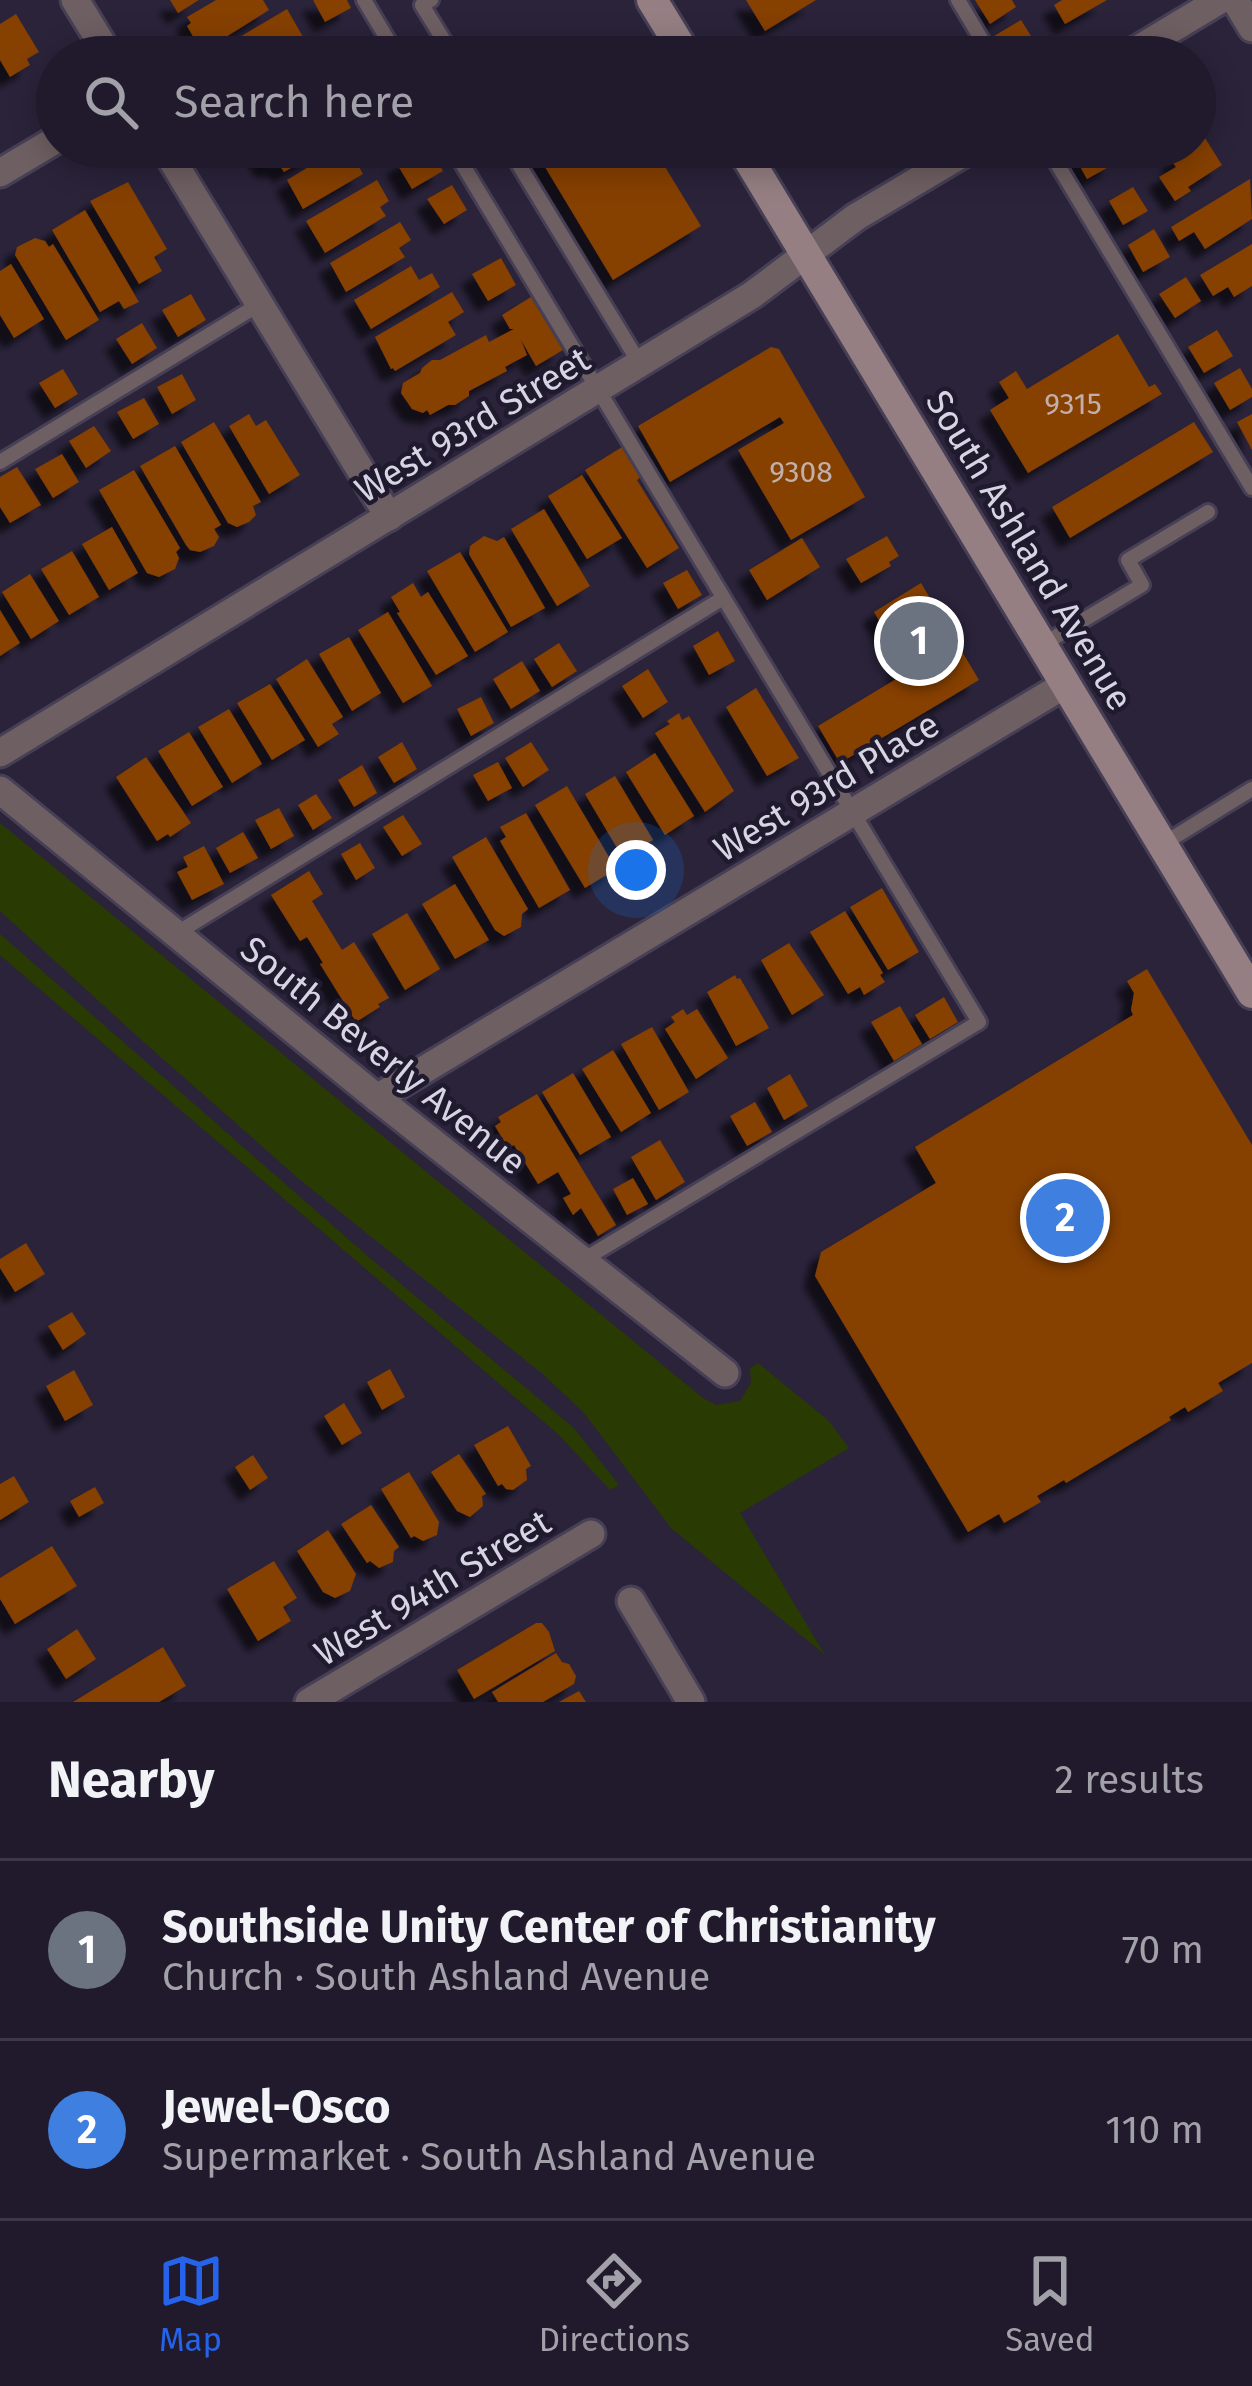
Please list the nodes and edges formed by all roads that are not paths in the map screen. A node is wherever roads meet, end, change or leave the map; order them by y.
1 (75, 0) edge
2 (364, 0) edge
3 (430, 0) edge
4 (652, 0) edge
5 (958, 0) edge
6 (1220, 0) edge
7 (1235, 0) edge
8 (1252, 28) edge
9 (97, 36) edge
10 (385, 36) edge
11 (441, 36) edge
12 (674, 36) edge
13 (979, 36) edge
14 (1160, 36) edge
15 (36, 152) edge
16 (176, 168) edge
17 (465, 168) edge
18 (521, 168) edge
19 (754, 168) edge
20 (939, 168) edge
21 (1059, 168) edge
22 (0, 173) edge
23 (806, 255) junction
24 (258, 305) junction
25 (640, 364) junction
26 (598, 390) junction
27 (0, 462) edge
28 (1252, 488) edge
29 (1208, 512) dead end
30 (389, 517) junction
31 (722, 598) junction
32 (1042, 645) junction
33 (1066, 684) junction
34 (0, 753) edge
35 (1252, 789) edge
36 (0, 790) edge
37 (851, 813) junction
38 (1162, 844) junction
39 (177, 933) junction
40 (1252, 993) edge
41 (377, 1098) junction
42 (582, 1260) junction
43 (724, 1373) dead end
44 (591, 1534) dead end
45 (631, 1601) dead end
46 (309, 1702) edge
47 (691, 1702) edge

1 - 9 street
2 - 10 lane
3 - 11 lane
4 - 12 main road
5 - 13 lane
6 - 14 street
7 - 8 street
15 - 22 street
16 - 24 street
17 - 26 lane
18 - 25 lane
19 - 23 main road, South Ashland Avenue
20 - 23 street, West 93rd Street
21 - 28 lane
23 - 25 street, West 93rd Street
23 - 32 main road, South Ashland Avenue
24 - 27 lane
24 - 30 street
25 - 26 street, West 93rd Street
26 - 30 street, West 93rd Street
26 - 31 lane
29 - 32 lane
30 - 34 street, West 93rd Street
31 - 37 lane
31 - 39 lane
32 - 33 main road, South Ashland Avenue
33 - 37 street, West 93rd Place
33 - 38 main road, South Ashland Avenue
35 - 38 lane
36 - 39 street, South Beverly Avenue
37 - 41 street, West 93rd Place
37 - 42 lane
38 - 40 main road, South Ashland Avenue
39 - 41 street, South Beverly Avenue
41 - 42 street, South Beverly Avenue
42 - 43 street, South Beverly Avenue
44 - 46 street, West 94th Street
45 - 47 street

